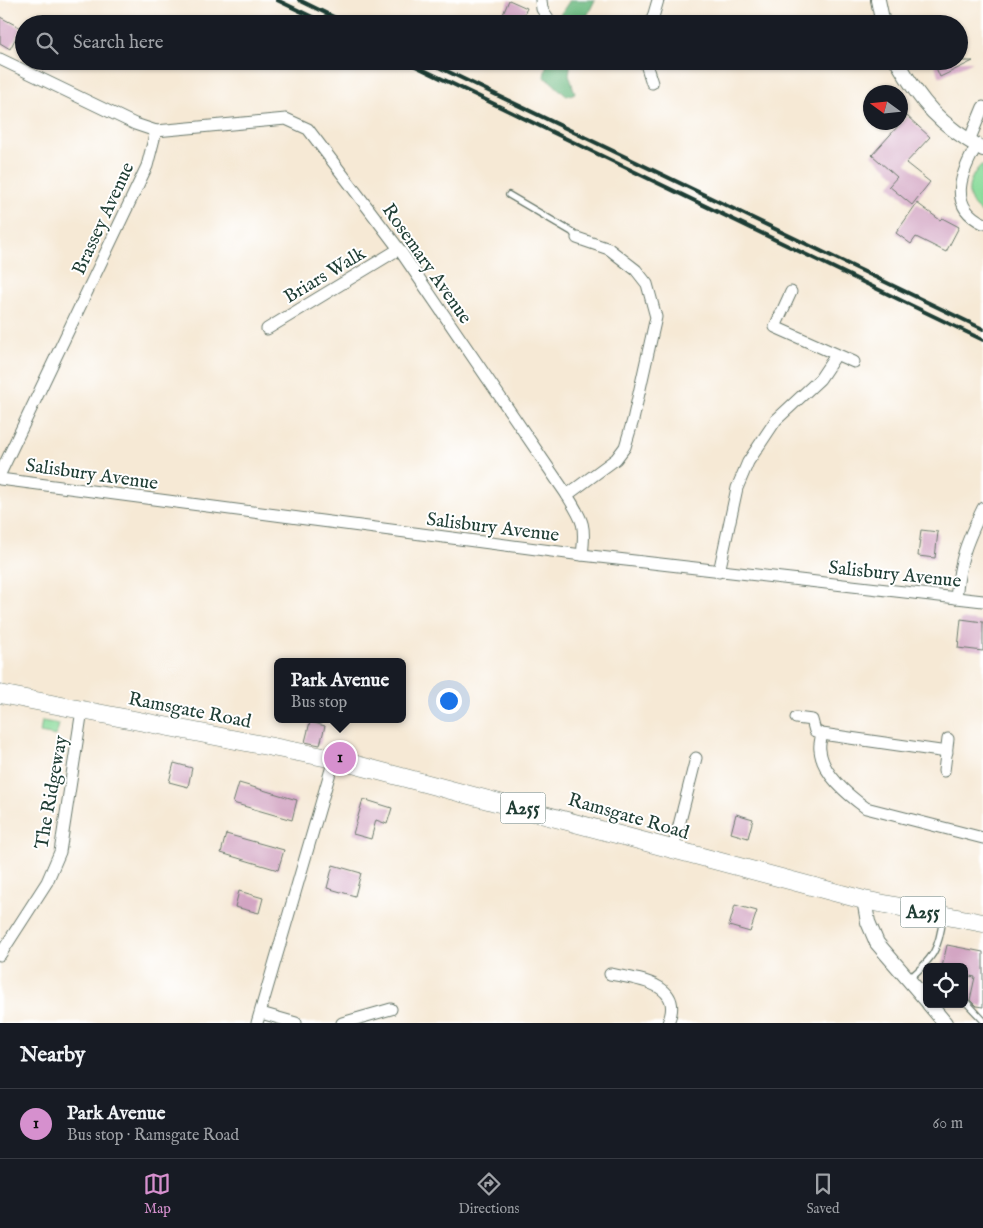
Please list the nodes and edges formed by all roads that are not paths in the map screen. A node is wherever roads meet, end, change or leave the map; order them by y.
1 (541, 0) edge
2 (658, 0) edge
3 (878, 0) edge
4 (546, 15) edge
5 (654, 15) edge
6 (881, 15) edge
7 (0, 59) edge
8 (15, 66) edge
9 (23, 70) edge
10 (648, 70) edge
11 (903, 70) edge
12 (652, 83) dead end
13 (983, 107) edge
14 (156, 131) junction
15 (976, 145) edge
16 (509, 195) dead end
17 (983, 223) edge
18 (577, 238) joint
19 (399, 249) junction
20 (791, 292) dead end
21 (267, 329) dead end
22 (836, 355) junction
23 (854, 362) dead end
24 (0, 474) edge
25 (0, 479) edge
26 (567, 496) junction
27 (983, 508) edge
28 (582, 555) junction
29 (719, 572) junction
30 (956, 598) junction
31 (983, 601) edge
32 (0, 694) edge
33 (82, 710) junction
34 (796, 718) dead end
35 (822, 734) junction
36 (948, 739) dead end
37 (946, 752) junction
38 (697, 757) dead end
39 (334, 759) junction
40 (944, 771) dead end
41 (983, 838) edge
42 (672, 849) junction
43 (864, 900) junction
44 (944, 915) junction
45 (983, 923) edge
46 (0, 955) edge
47 (931, 963) edge
48 (923, 970) edge
49 (610, 974) dead end
50 (909, 980) junction
51 (923, 996) edge
52 (968, 1004) edge
53 (932, 1008) edge
54 (391, 1009) dead end
55 (259, 1018) edge
56 (983, 1020) edge
57 (296, 1023) edge
58 (342, 1023) edge
59 (668, 1023) edge
60 (945, 1023) edge

1 - 4 street
2 - 5 street
3 - 6 street
7 - 8 street
9 - 14 street
10 - 12 street
11 - 15 street
13 - 15 street
14 - 19 street, Rosemary Avenue
14 - 24 street, Brassey Avenue
15 - 17 street
16 - 18 lane
18 - 26 street
19 - 21 street, Briars Walk
19 - 26 street, Rosemary Avenue
20 - 22 street
22 - 23 street
22 - 29 street
25 - 28 street, Salisbury Avenue
26 - 28 street, Rosemary Avenue
27 - 30 street
28 - 29 street, Salisbury Avenue
29 - 30 street, Salisbury Avenue
30 - 31 street, Salisbury Avenue
32 - 33 main road, Ramsgate Road / A255
33 - 39 main road, Ramsgate Road / A255
33 - 46 street, The Ridgeway
34 - 35 street
35 - 37 street
35 - 41 street
36 - 37 street
37 - 40 street
38 - 42 street
39 - 42 main road, Ramsgate Road / A255
39 - 55 street
42 - 43 main road, Ramsgate Road / A255
43 - 44 main road, Ramsgate Road / A255
43 - 50 street
44 - 45 main road, Ramsgate Road / A255
44 - 47 lane
48 - 50 lane
49 - 59 street
50 - 51 street
52 - 56 lane
53 - 60 street
54 - 58 street
55 - 57 street

